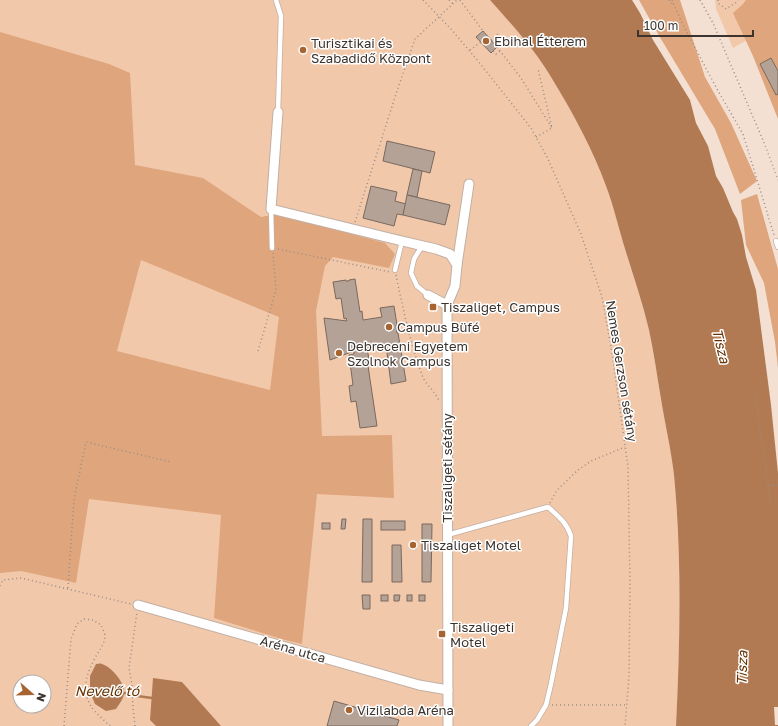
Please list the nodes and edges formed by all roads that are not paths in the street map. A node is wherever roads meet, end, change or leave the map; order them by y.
1 (276, 0) edge
2 (278, 112) joint
3 (469, 184) dead end
4 (271, 209) junction
5 (402, 241) junction
6 (776, 241) road end
7 (422, 246) junction
8 (778, 247) edge
9 (272, 248) road end
10 (457, 265) junction
11 (395, 270) dead end
12 (428, 295) joint
13 (447, 306) junction
14 (448, 535) junction
15 (138, 605) road end
16 (448, 690) junction
17 (448, 726) edge
18 (531, 726) edge

1 - 2 lane
2 - 4 street
3 - 10 street, Tiszaligeti sétány
4 - 5 street
4 - 9 lane
5 - 7 street
5 - 11 lane
6 - 8 lane
7 - 10 street
7 - 12 lane
10 - 13 street, Tiszaligeti sétány
12 - 13 street
13 - 14 street, Tiszaligeti sétány
14 - 16 street, Tiszaligeti sétány
14 - 18 lane
15 - 16 street, Aréna utca
16 - 17 street, Tiszaligeti sétány

